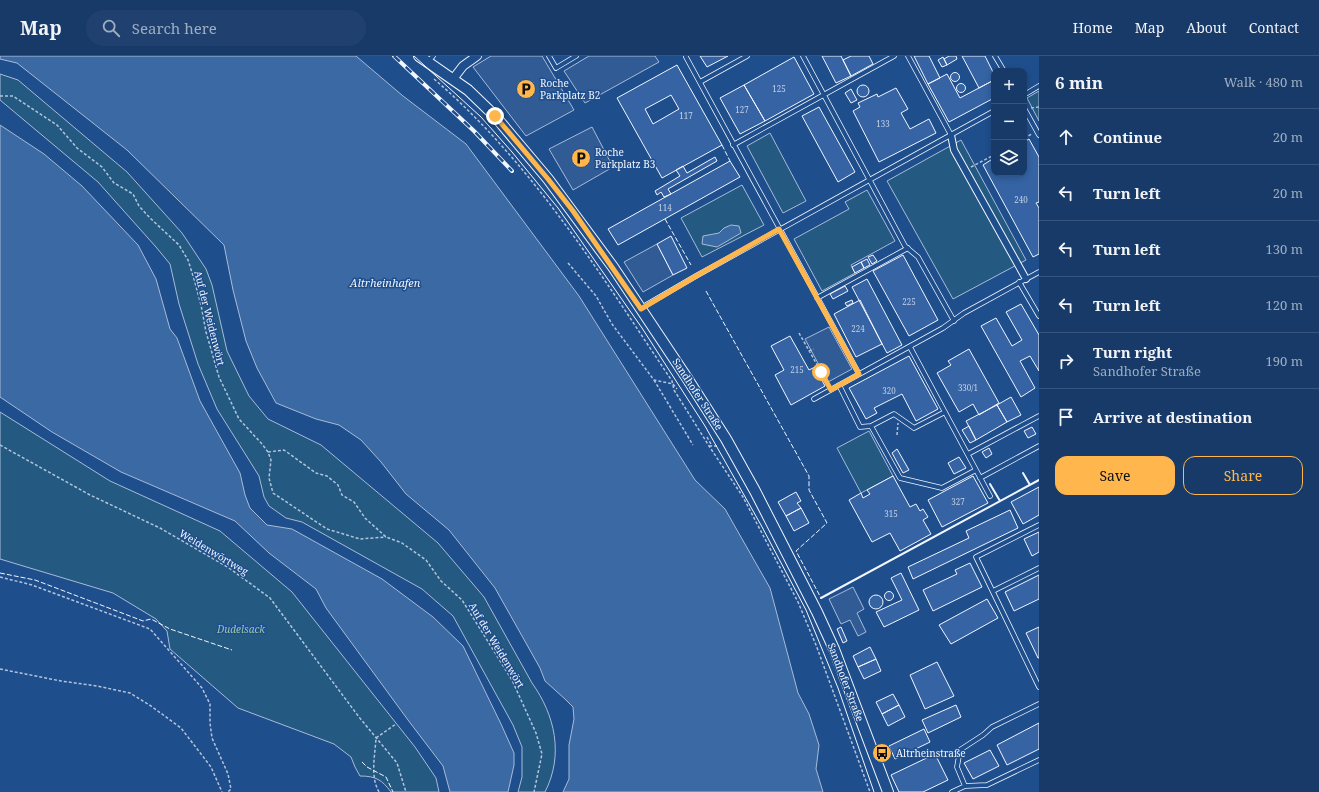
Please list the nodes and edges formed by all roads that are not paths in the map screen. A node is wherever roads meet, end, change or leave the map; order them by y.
1 (477, 56) edge
2 (549, 56) edge
3 (576, 56) edge
4 (747, 56) edge
5 (803, 56) edge
6 (894, 56) edge
7 (908, 56) edge
8 (995, 56) edge
9 (426, 58) edge
10 (686, 58) dead end
11 (1002, 68) edge
12 (452, 79) junction
13 (700, 82) junction
14 (1039, 86) edge
15 (1027, 93) edge
16 (824, 94) junction
17 (991, 113) edge
18 (1027, 113) edge
19 (1038, 133) edge
20 (951, 135) junction
21 (733, 145) junction
22 (870, 179) junction
23 (779, 229) junction
24 (908, 248) junction
25 (1039, 272) edge
26 (1026, 279) junction
27 (1019, 282) junction
28 (817, 298) junction
29 (641, 309) junction
30 (1039, 316) edge
31 (954, 321) junction
32 (910, 347) junction
33 (859, 374) junction
34 (838, 385) junction
35 (814, 399) dead end
36 (945, 412) junction
37 (1039, 416) edge
38 (872, 426) junction
39 (1039, 446) edge
40 (968, 454) junction
41 (976, 470) junction
42 (980, 478) junction
43 (990, 496) dead end
44 (1039, 525) edge
45 (1039, 568) edge
46 (993, 591) junction
47 (1039, 687) edge
48 (1039, 704) edge
49 (1039, 760) edge
50 (965, 786) junction
51 (888, 792) edge
52 (952, 792) edge

1 - 12 street
2 - 3 lane
4 - 13 lane
5 - 16 lane
6 - 16 lane
7 - 20 lane
8 - 11 lane
9 - 12 street, Sandhofer Straße
10 - 13 lane
12 - 29 street, Sandhofer Straße
13 - 21 lane
14 - 15 lane
16 - 21 lane
16 - 22 lane
17 - 20 lane
18 - 19 lane
20 - 22 lane
20 - 26 street
21 - 23 lane
22 - 23 lane
22 - 24 lane
23 - 28 lane
23 - 29 lane
24 - 28 lane
24 - 31 lane
25 - 26 lane
26 - 27 lane
27 - 30 lane
27 - 31 lane
28 - 33 lane
29 - 51 street, Sandhofer Straße
31 - 32 lane
32 - 33 lane
32 - 36 lane
33 - 34 lane
34 - 35 lane
34 - 38 lane
36 - 38 lane
36 - 40 lane
37 - 40 lane
38 - 41 lane
39 - 42 lane
40 - 41 lane
41 - 42 lane
42 - 43 lane
44 - 46 lane
45 - 46 lane
46 - 47 lane
48 - 50 lane
49 - 50 lane
50 - 52 lane

